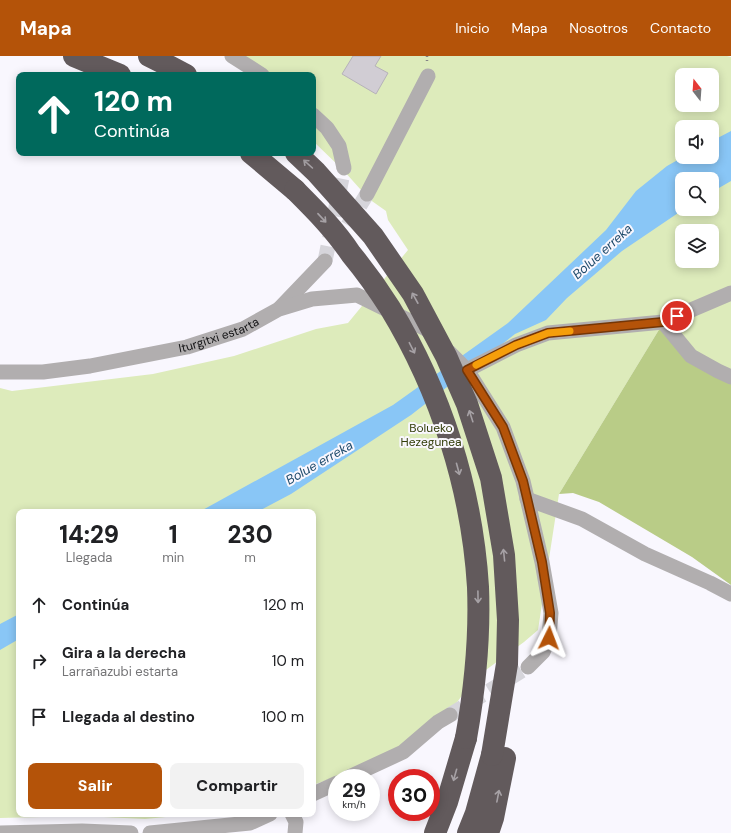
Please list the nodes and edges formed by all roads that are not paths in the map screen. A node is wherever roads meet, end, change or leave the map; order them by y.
1 (74, 56) edge
2 (148, 56) edge
3 (232, 56) edge
4 (113, 72) edge
5 (180, 72) edge
6 (257, 72) edge
7 (428, 76) dead end
8 (316, 118) edge
9 (255, 156) edge
10 (299, 156) edge
11 (344, 168) tunnel mouth
12 (367, 194) tunnel mouth
13 (326, 261) tunnel mouth
14 (731, 293) edge
15 (279, 309) junction
16 (663, 322) junction
17 (467, 370) junction
18 (0, 372) edge
19 (731, 377) edge
20 (527, 499) junction
21 (731, 594) edge
22 (528, 667) tunnel mouth
23 (450, 715) tunnel mouth
24 (498, 756) junction
25 (366, 769) edge
26 (328, 787) edge
27 (316, 793) edge
28 (447, 802) junction
29 (263, 817) edge
30 (294, 817) edge
31 (0, 833) edge
32 (131, 833) edge
33 (150, 833) edge
34 (295, 833) edge
35 (429, 833) edge
36 (435, 833) edge
37 (468, 833) edge
38 (488, 833) edge

1 - 4 highway
2 - 5 highway
3 - 6 street
7 - 12 street
8 - 11 street
9 -> 28 highway, bridge
24 -> 10 highway, bridge
13 - 15 street
14 - 16 street
15 - 17 street, Iturgitxi estarta
15 - 18 street, Iturgitxi estarta
16 - 17 street
16 - 19 street
17 - 20 street
20 - 21 street
20 - 22 street
23 - 25 street
24 - 37 highway
38 -> 24 highway
26 - 27 street
28 - 35 highway
28 - 36 highway
29 - 33 street
30 - 34 street
31 - 32 street

